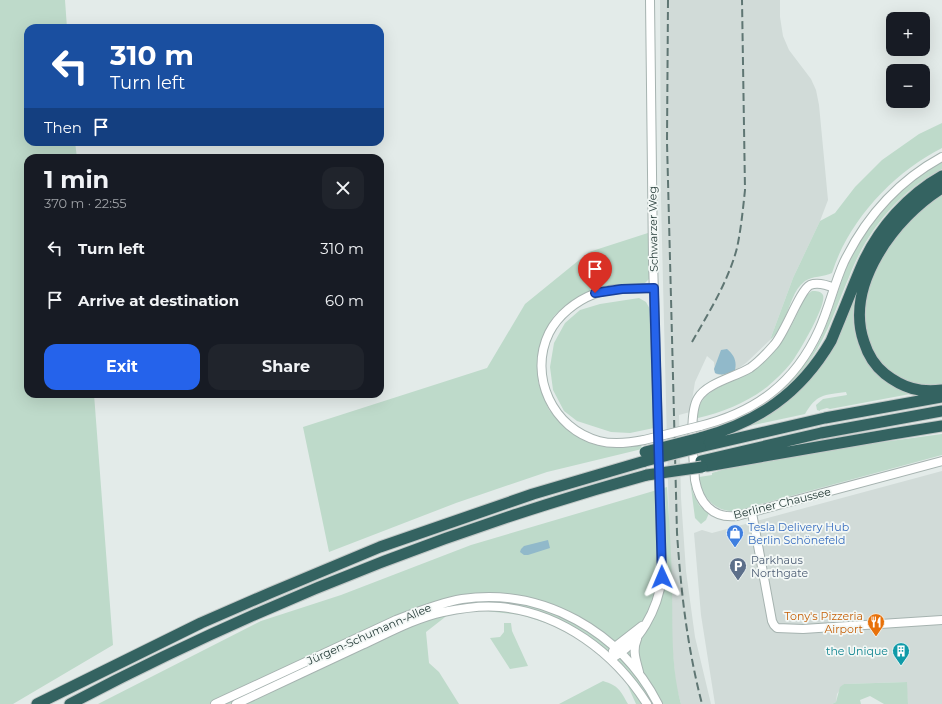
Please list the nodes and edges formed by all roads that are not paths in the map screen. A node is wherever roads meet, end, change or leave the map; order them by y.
1 (650, 0) edge
2 (942, 156) edge
3 (942, 176) edge
4 (942, 188) edge
5 (654, 288) junction
6 (834, 288) junction
7 (942, 390) edge
8 (942, 397) edge
9 (942, 411) edge
10 (942, 426) edge
11 (700, 442) junction
12 (942, 462) edge
13 (702, 464) junction
14 (752, 513) junction
15 (942, 620) edge
16 (646, 623) junction
17 (639, 635) junction
18 (615, 647) junction
19 (621, 654) junction
20 (610, 659) junction
21 (640, 674) junction
22 (37, 704) edge
23 (70, 704) edge
24 (215, 704) edge
25 (236, 704) edge
26 (647, 704) edge
27 (658, 704) edge

1 - 5 street, Schwarzer Weg
2 - 6 street
3 - 11 highway
4 - 7 highway
5 - 6 street, bridge
5 - 16 street, Schwarzer Weg
6 - 14 street, Berliner Chaussee
8 - 11 highway
9 - 13 highway
10 - 13 highway
11 - 22 highway, bridge
12 - 14 street, Berliner Chaussee
13 - 23 highway, bridge
14 - 15 street
16 - 17 street, Schwarzer Weg
16 - 18 street, Schwarzer Weg
17 - 19 street, Schwarzer Weg
17 - 21 street
18 - 19 street, Jürgen-Schumann-Allee
18 - 20 street, Schwarzer Weg
18 - 24 street, Jürgen-Schumann-Allee
19 - 20 street, Schwarzer Weg
19 - 21 street, Jürgen-Schumann-Allee
20 - 25 street, Jürgen-Schumann-Allee
20 - 26 street, Jürgen-Schumann-Allee
21 - 27 street, Jürgen-Schumann-Allee

